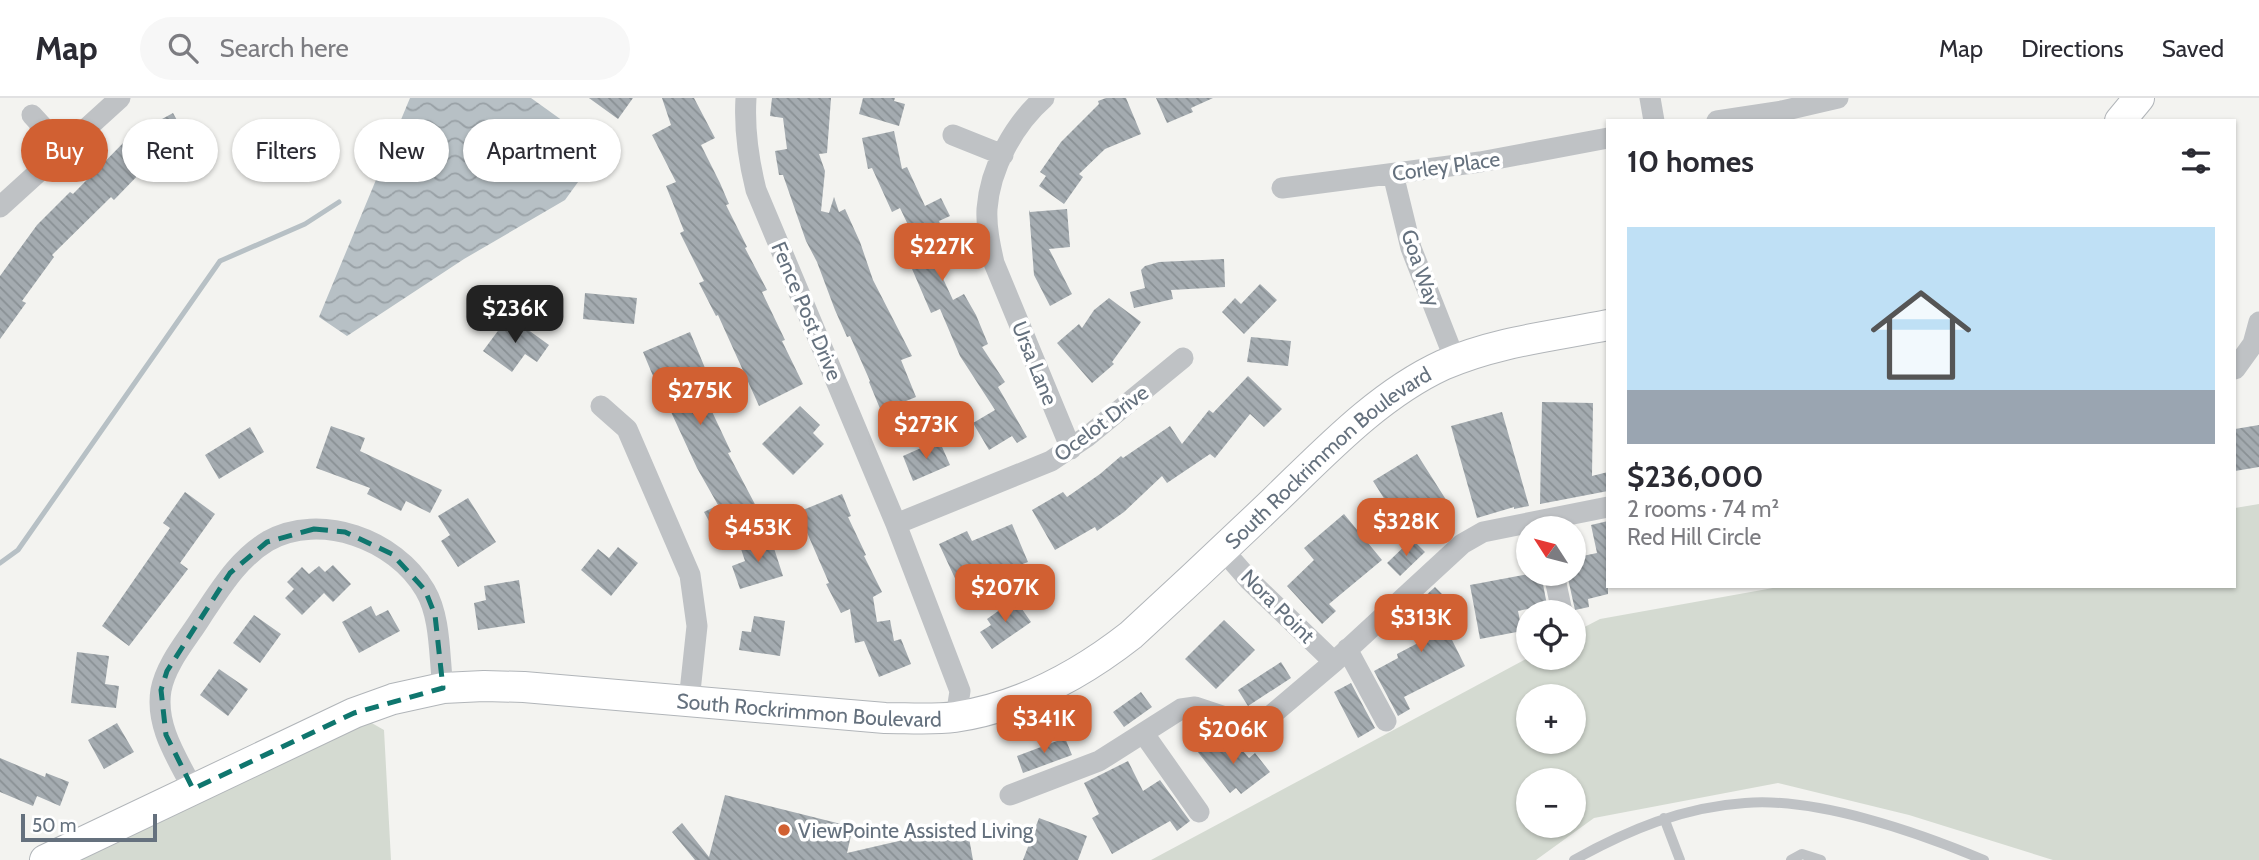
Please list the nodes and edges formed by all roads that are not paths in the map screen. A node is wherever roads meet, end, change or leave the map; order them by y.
1 (120, 98) edge
2 (746, 98) edge
3 (1044, 98) edge
4 (1650, 98) edge
5 (1838, 98) edge
6 (2138, 98) edge
7 (33, 115) dead end
8 (37, 119) edge
9 (97, 119) edge
10 (1654, 119) edge
11 (1730, 119) edge
12 (2122, 119) edge
13 (953, 135) dead end
14 (1606, 138) edge
15 (1003, 155) junction
16 (1392, 174) junction
17 (27, 182) edge
18 (1282, 188) dead end
19 (0, 207) edge
20 (2259, 322) edge
21 (1606, 325) edge
22 (1183, 358) dead end
23 (1455, 360) junction
24 (2236, 368) edge
25 (601, 407) dead end
26 (1070, 449) junction
27 (1606, 508) edge
28 (1575, 516) edge
29 (896, 524) junction
30 (1516, 528) edge
31 (1223, 550) junction
32 (1340, 655) junction
33 (443, 688) junction
34 (689, 701) junction
35 (956, 717) junction
36 (1385, 721) dead end
37 (1144, 734) junction
38 (193, 789) junction
39 (1010, 795) dead end
40 (1199, 812) dead end
41 (1664, 818) junction
42 (1966, 856) edge
43 (45, 860) edge
44 (1574, 860) edge
45 (1680, 860) edge
46 (1791, 860) edge
47 (1821, 860) edge
48 (1984, 860) edge

1 - 9 street
2 - 29 street, Fence Post Drive
3 - 15 street, Ursa Lane
4 - 10 street
5 - 11 street
6 - 12 main road
7 - 8 street
13 - 15 street
14 - 16 street, Corley Place
15 - 26 street, Ursa Lane
16 - 18 street, Corley Place
16 - 23 street, Goa Way
17 - 19 street
20 - 24 street
21 - 23 main road, South Rockrimmon Boulevard
22 - 26 street, Ocelot Drive
23 - 31 main road, South Rockrimmon Boulevard
25 - 34 street
26 - 29 street, Ocelot Drive
27 - 28 street, Nora Point
29 - 35 street, Fence Post Drive
30 - 32 street, Nora Point
31 - 32 street, Nora Point
31 - 35 main road, South Rockrimmon Boulevard
32 - 36 street
32 - 37 street, Nora Point
33 - 34 main road, South Rockrimmon Boulevard
33 - 38 main road, South Rockrimmon Boulevard
33 - 38 street
34 - 35 main road, South Rockrimmon Boulevard
37 - 39 street, Nora Point
37 - 40 street
38 - 43 main road, South Rockrimmon Boulevard
41 - 42 lane
41 - 44 lane
41 - 45 lane
42 - 48 lane
46 - 47 lane

